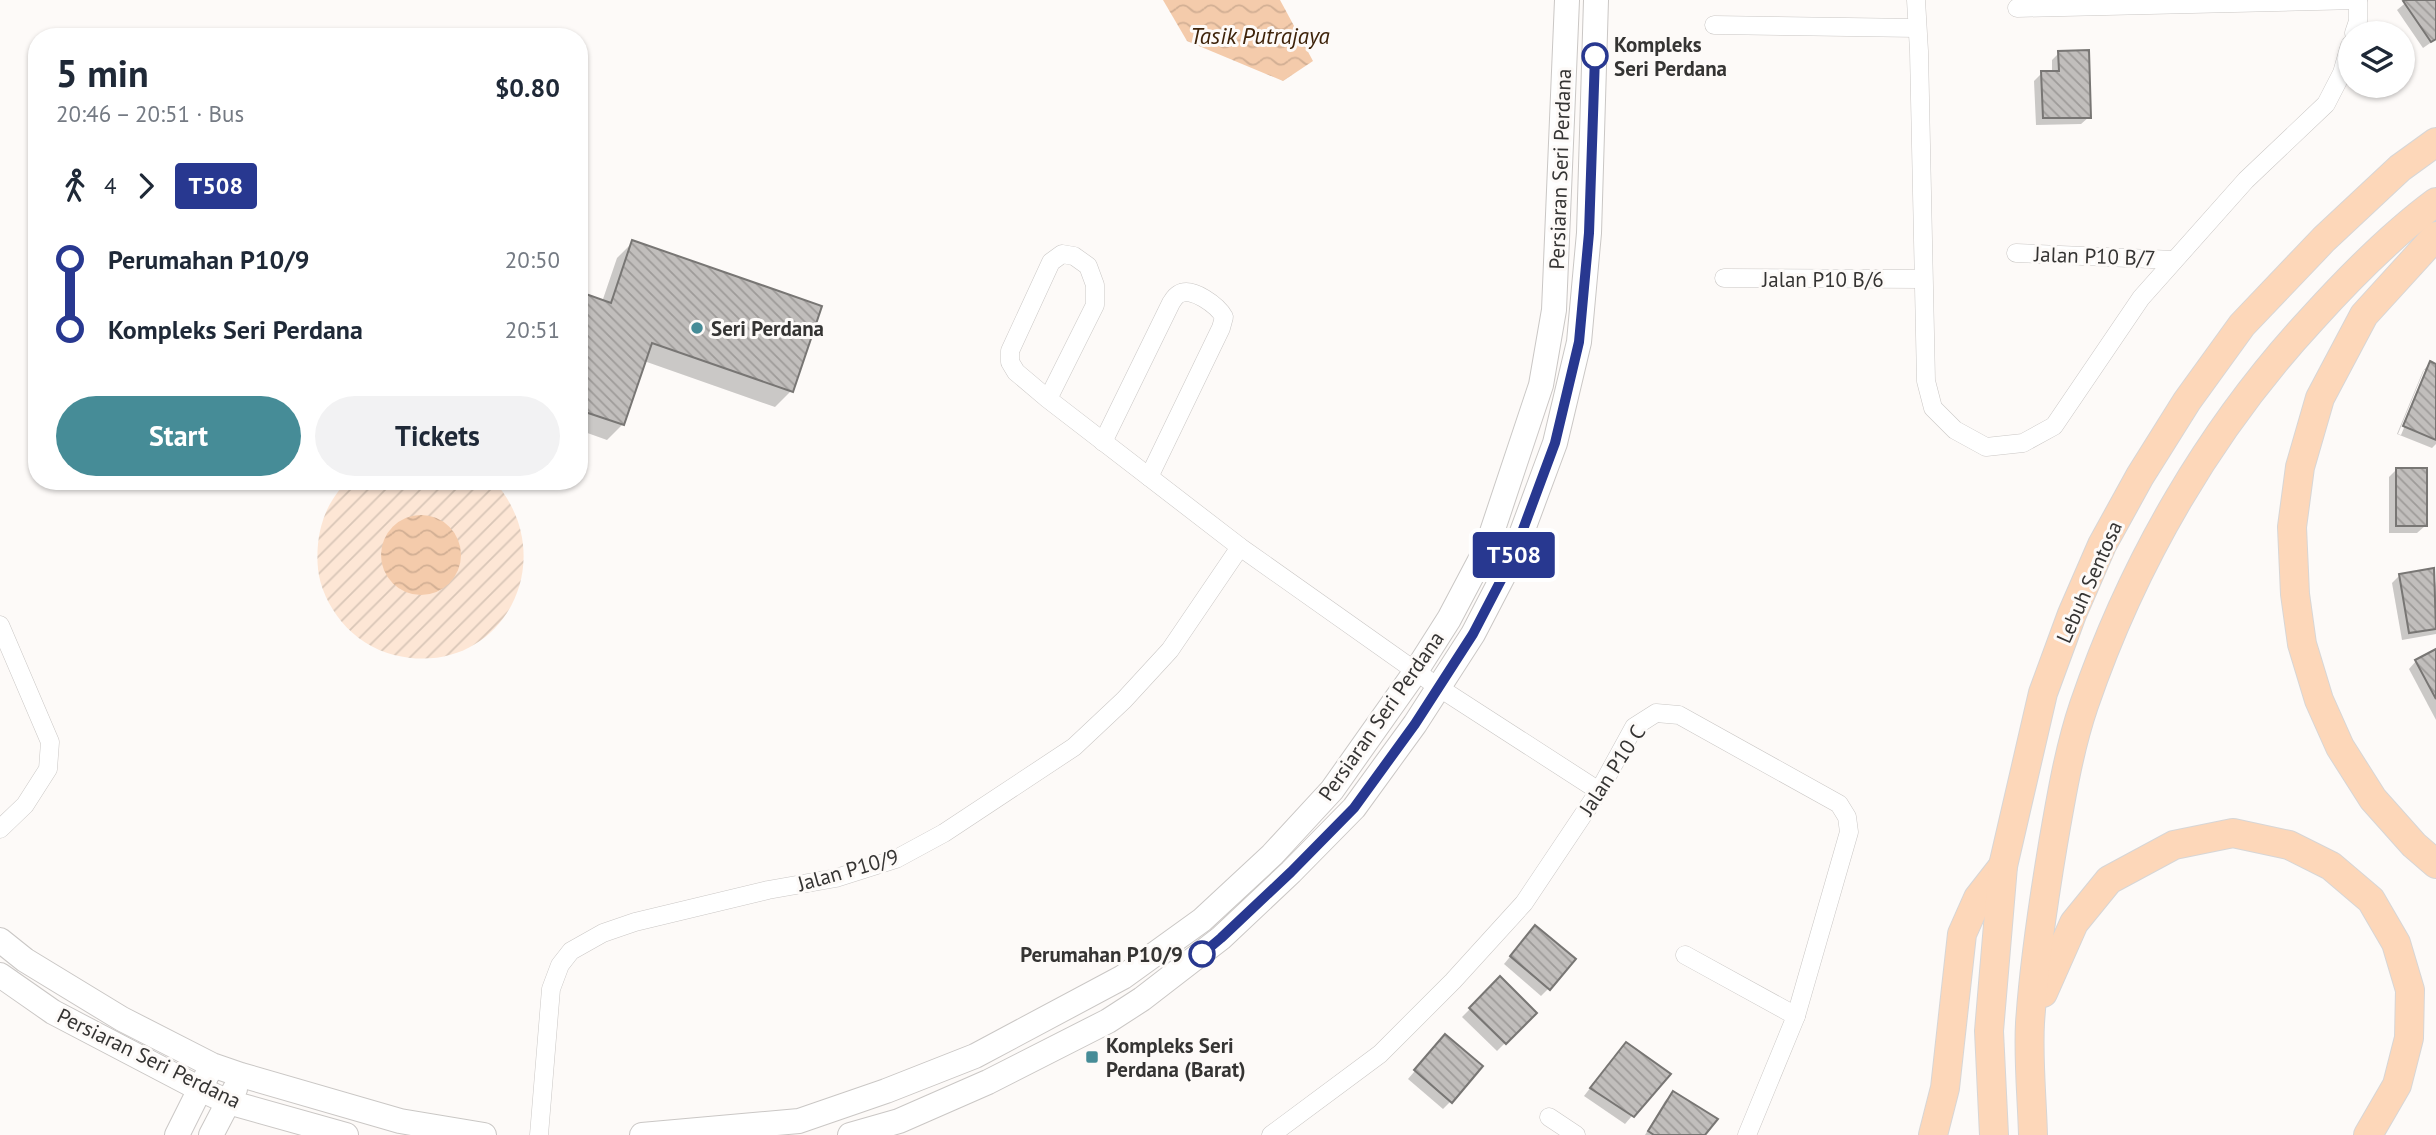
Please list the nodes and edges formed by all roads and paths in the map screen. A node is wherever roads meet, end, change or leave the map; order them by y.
1 (1567, 0) edge
2 (1596, 0) edge
3 (1916, 0) edge
4 (2358, 0) edge
5 (2017, 8) dead end
6 (2358, 21) edge
7 (1714, 25) dead end
8 (1917, 28) junction
9 (2338, 81) edge
10 (2436, 142) edge
11 (2436, 202) edge
12 (2436, 236) edge
13 (2016, 253) dead end
14 (2174, 260) junction
15 (1724, 278) dead end
16 (1922, 279) junction
17 (1048, 399) junction
18 (1103, 442) junction
19 (1149, 477) junction
20 (1240, 547) junction
21 (0, 625) edge
22 (1416, 671) junction
23 (1438, 687) junction
24 (1599, 791) junction
25 (0, 829) edge
26 (2436, 864) edge
27 (2003, 866) junction
28 (0, 940) edge
29 (1685, 955) dead end
30 (0, 975) edge
31 (1796, 1016) junction
32 (2030, 1026) junction
33 (212, 1065) junction
34 (241, 1075) junction
35 (201, 1089) junction
36 (228, 1102) junction
37 (1549, 1116) dead end
38 (800, 1128) edge
39 (177, 1135) edge
40 (211, 1135) edge
41 (346, 1135) edge
42 (484, 1135) edge
43 (539, 1135) edge
44 (642, 1135) edge
45 (850, 1135) edge
46 (1271, 1135) edge
47 (1576, 1135) edge
48 (1747, 1135) edge
49 (1933, 1135) edge
50 (1994, 1135) edge
51 (2033, 1135) edge
52 (2368, 1135) edge

1 - 22 street, Persiaran Seri Perdana
2 - 23 street, Persiaran Seri Perdana
3 - 8 street
4 - 5 street
4 - 6 street
7 - 8 street
8 - 16 street
9 - 14 street
10 - 27 main road, Lebuh Sentosa
11 - 32 main road, Lebuh Sentosa
12 - 26 main road
13 - 14 street, Jalan P10 B/7
14 - 16 street
15 - 16 street, Jalan P10 B/6
17 - 17 street
17 - 18 street
18 - 19 street
18 - 19 street
19 - 20 street
20 - 22 street
20 - 43 street, Jalan P10/9
21 - 25 street
22 - 23 street
22 - 38 street, Persiaran Seri Perdana
23 - 24 street
23 - 45 street, Persiaran Seri Perdana
24 - 31 street, Jalan P10 C
24 - 46 street, Jalan P10 C
27 - 49 main road
27 - 50 main road, Lebuh Sentosa
28 - 33 street, Persiaran Seri Perdana
29 - 31 street
30 - 35 street, Persiaran Seri Perdana
31 - 48 street, Jalan P10 C
32 - 51 main road, Lebuh Sentosa
32 - 52 main road
33 - 34 street, Persiaran Seri Perdana
33 - 35 street
34 - 36 street
34 - 42 street, Persiaran Seri Perdana
35 - 36 street, Persiaran Seri Perdana
35 - 39 street
36 - 40 street
36 - 41 street, Persiaran Seri Perdana
37 - 47 street
38 - 44 street, Persiaran Seri Perdana

